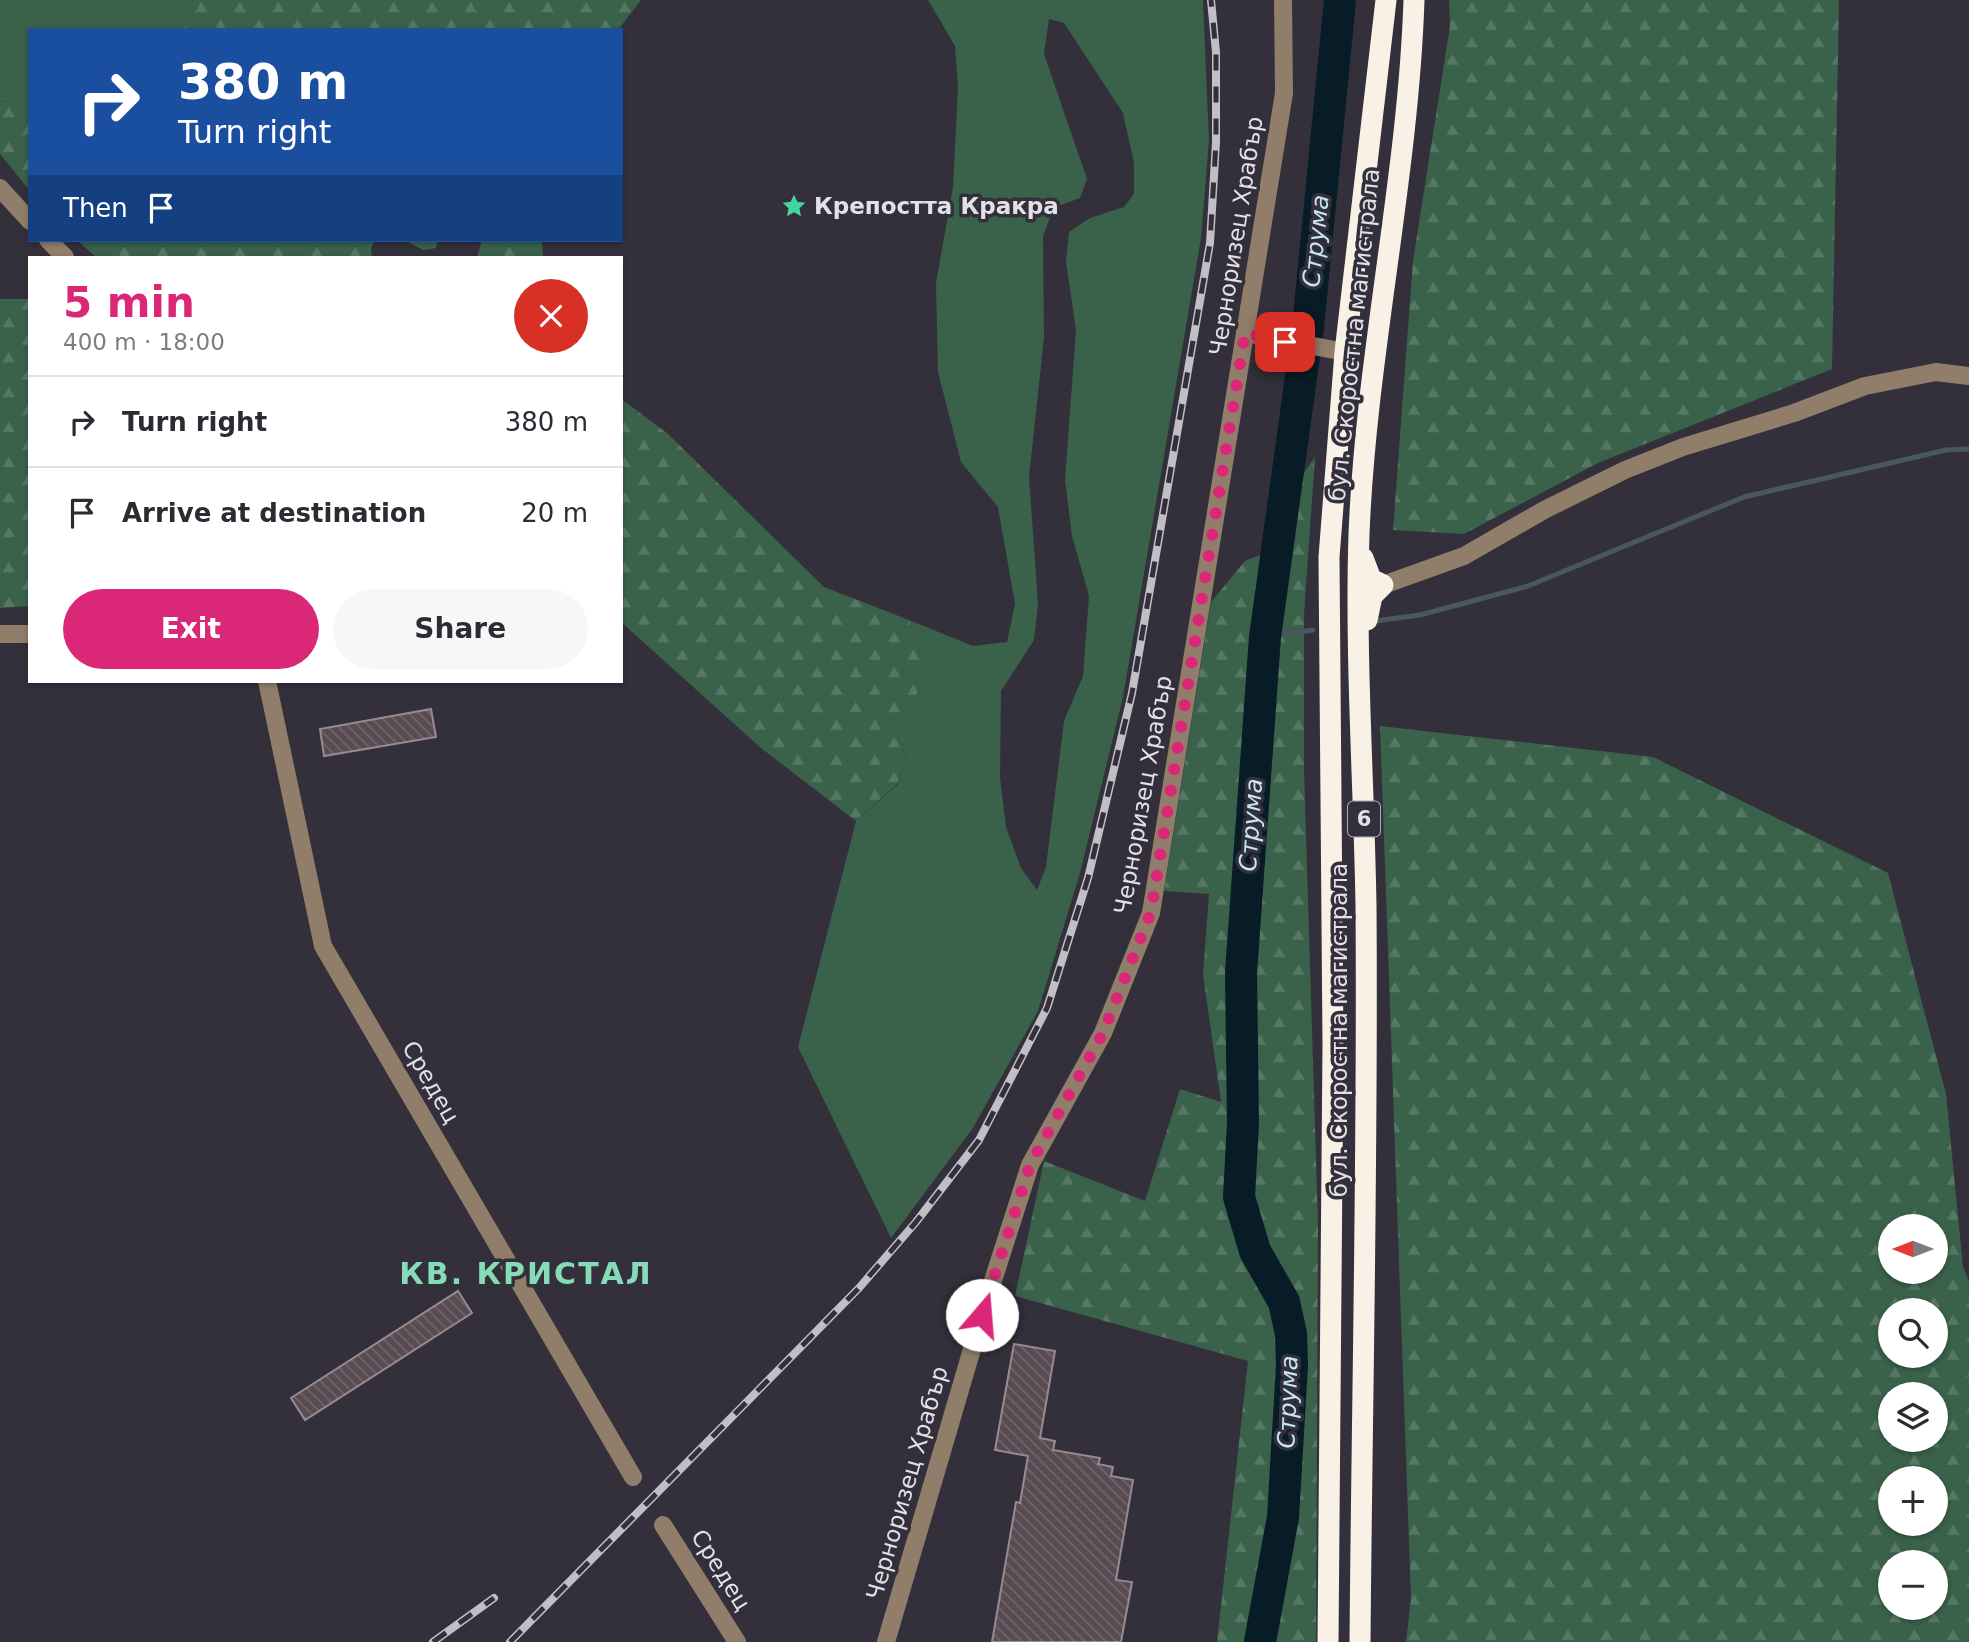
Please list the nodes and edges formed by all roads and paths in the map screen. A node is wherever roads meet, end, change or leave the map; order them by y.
1 (1283, 0) edge
2 (1386, 0) edge
3 (1414, 0) edge
4 (0, 188) edge
5 (0, 207) edge
6 (25, 217) edge
7 (50, 242) edge
8 (64, 256) edge
9 (1254, 336) junction
10 (1338, 352) junction
11 (1969, 376) edge
12 (1359, 537) junction
13 (1382, 585) junction
14 (0, 634) edge
15 (28, 634) edge
16 (267, 683) edge
17 (1362, 748) junction
18 (633, 1477) dead end
19 (663, 1525) dead end
20 (737, 1642) edge
21 (886, 1642) edge
22 (1328, 1642) edge
23 (1360, 1642) edge

1 - 9 street, Черноризец Храбър
2 - 10 highway, бул. Скоростна магистрала / 6
3 - 12 highway, бул. Скоростна магистрала / 6
4 - 6 street
5 - 6 street
7 - 8 street
9 - 10 street
9 - 21 street, Черноризец Храбър
10 - 22 highway, бул. Скоростна магистрала / 6
11 - 13 street
12 - 13 highway
12 - 17 highway, бул. Скоростна магистрала / 6
13 - 17 highway
14 - 15 street
16 - 18 street, Средец
17 - 23 highway, бул. Скоростна магистрала / 6
19 - 20 street, Средец

